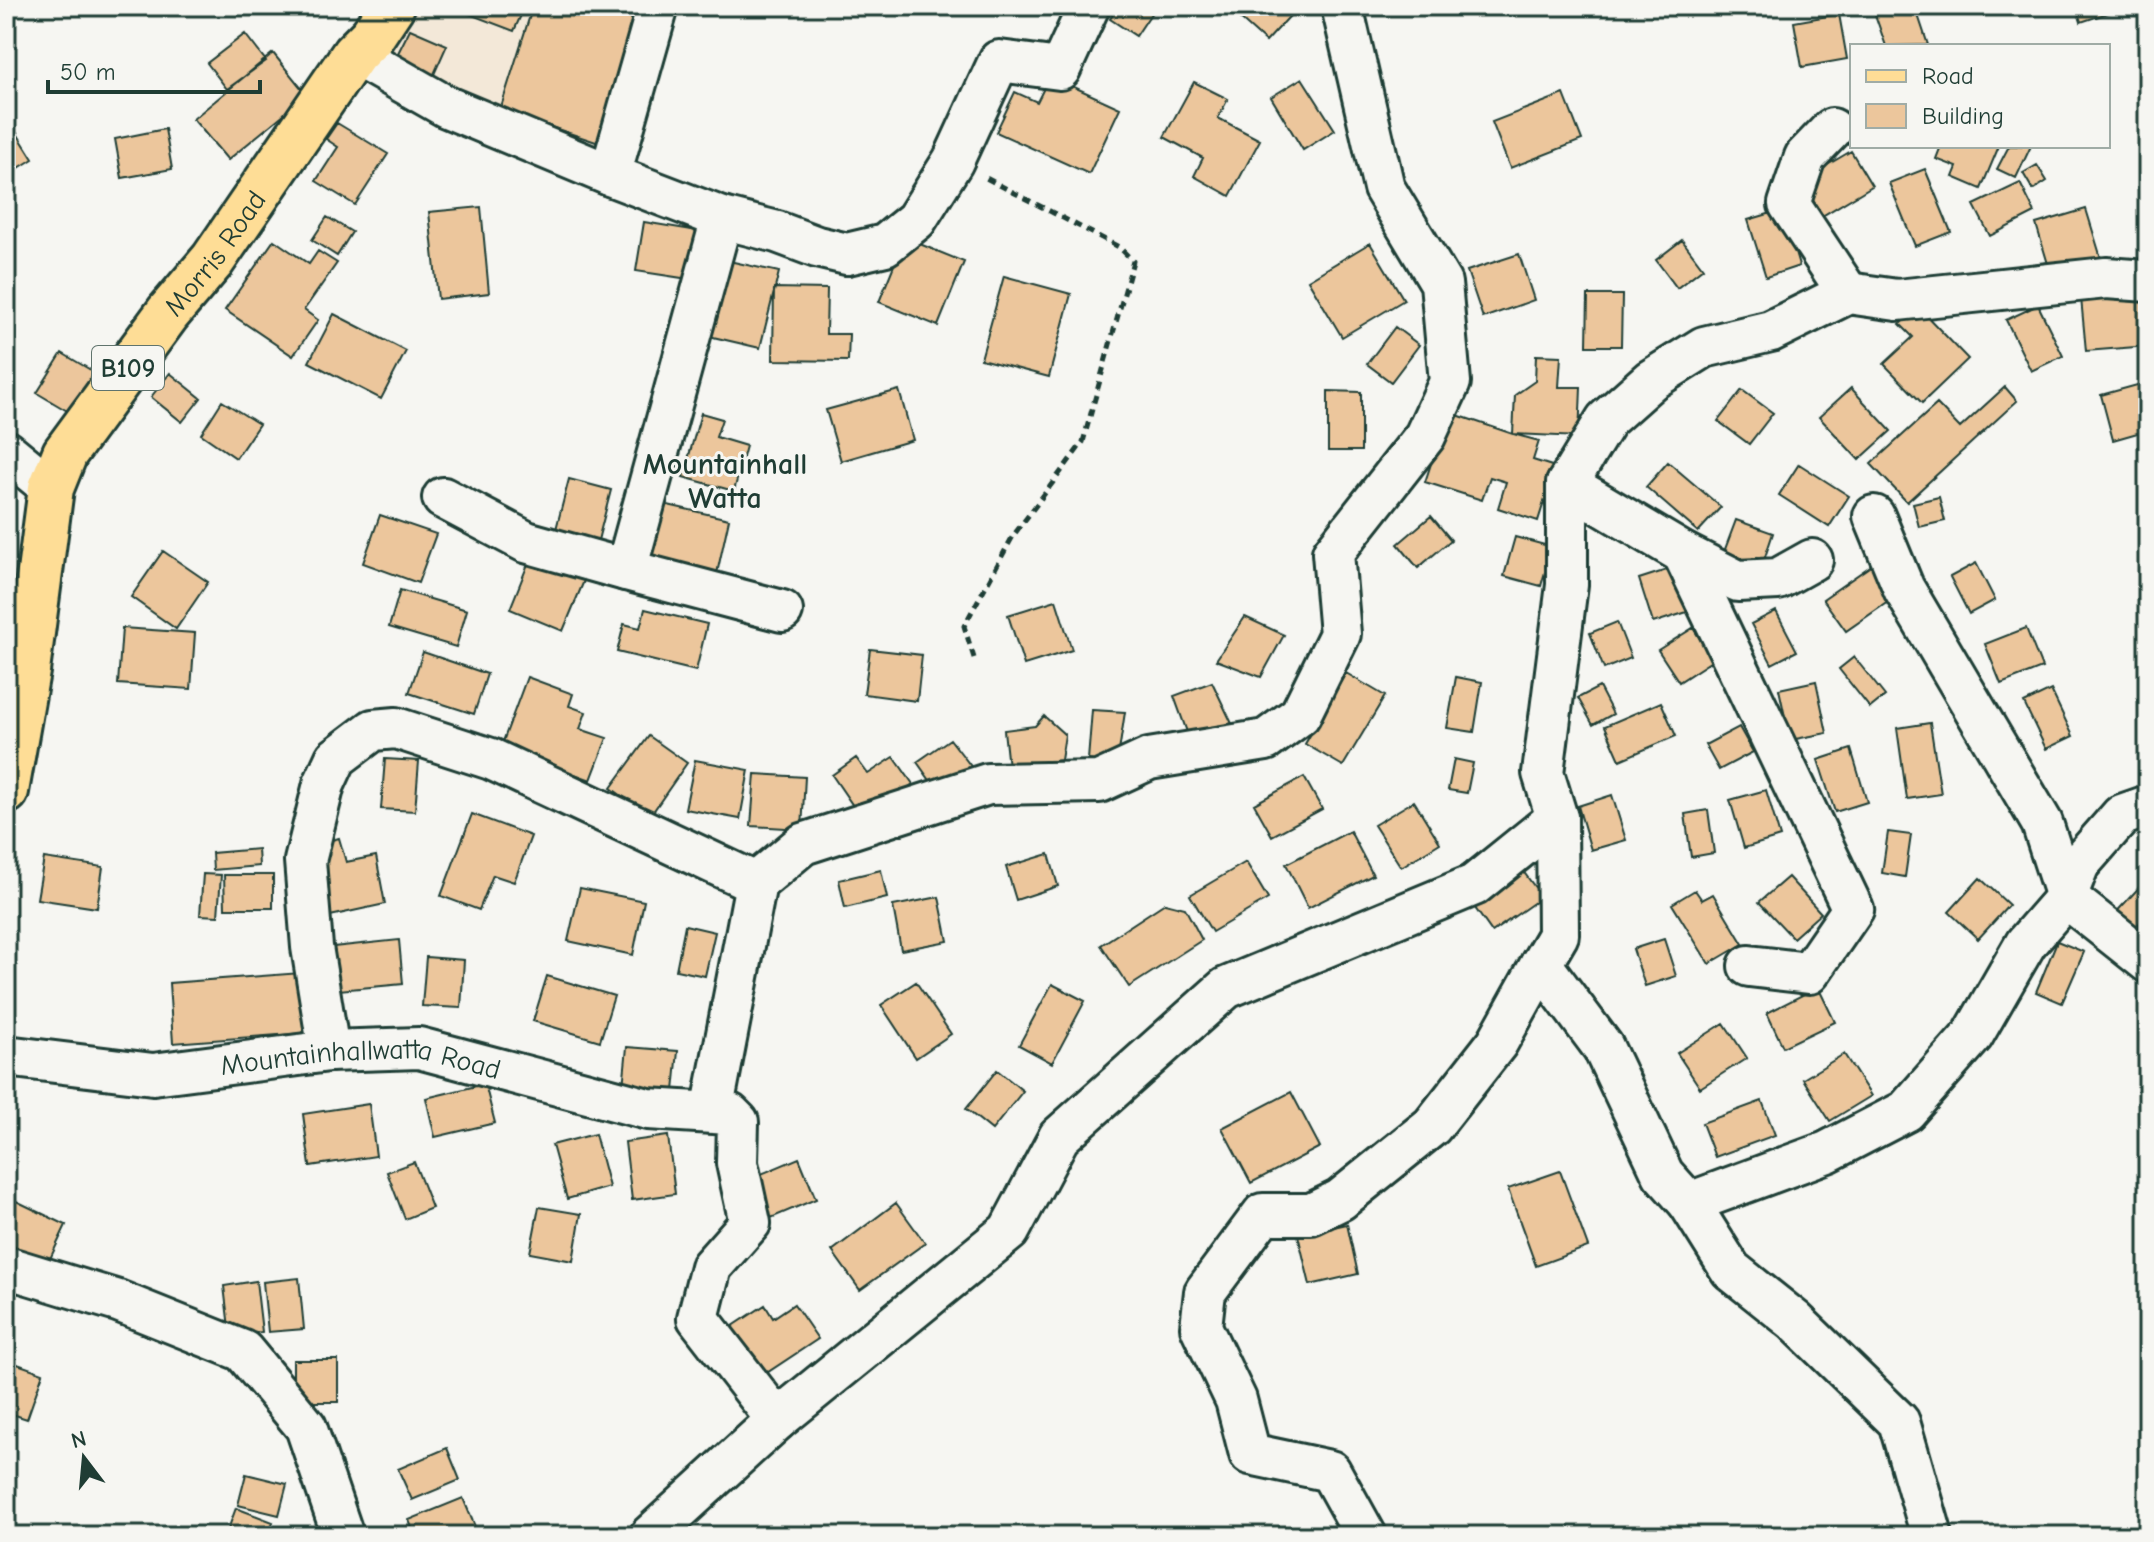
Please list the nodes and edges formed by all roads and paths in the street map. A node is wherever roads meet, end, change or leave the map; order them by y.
1 (392, 6) edge
2 (658, 6) edge
3 (1089, 6) edge
4 (1342, 6) edge
5 (354, 54) junction
6 (1832, 129) dead end
7 (953, 161) junction
8 (610, 175) junction
9 (722, 218) junction
10 (2148, 281) edge
11 (1848, 293) junction
12 (6, 451) edge
13 (1567, 484) junction
14 (51, 488) junction
15 (443, 498) dead end
16 (1874, 516) dead end
17 (1683, 553) junction
18 (1812, 560) dead end
19 (626, 570) junction
20 (782, 611) dead end
21 (974, 658) dead end
22 (6, 791) edge
23 (2148, 806) edge
24 (1557, 818) junction
25 (756, 883) junction
26 (2066, 897) junction
27 (2148, 962) edge
28 (1541, 964) junction
29 (1749, 966) dead end
30 (329, 1051) junction
31 (6, 1056) edge
32 (712, 1112) junction
33 (1689, 1203) junction
34 (6, 1267) edge
35 (777, 1420) junction
36 (343, 1536) edge
37 (650, 1536) edge
38 (1366, 1536) edge
39 (1932, 1536) edge

1 - 5 main road, Morris Road / B109
2 - 8 street
3 - 7 street
4 - 25 street
5 - 8 street
5 - 14 main road, Morris Road / B109
6 - 11 street
7 - 9 street
7 - 21 path
8 - 9 street
9 - 19 street
10 - 11 street
11 - 13 street
12 - 14 street
13 - 17 street
13 - 24 street
14 - 22 main road, Morris Road / B109
15 - 19 street
16 - 26 street
17 - 18 street
17 - 29 street
19 - 20 street
23 - 26 street
24 - 28 street
24 - 35 street
25 - 30 street
25 - 32 street
26 - 27 street
26 - 33 street
28 - 33 street
28 - 38 street
30 - 31 street, Mountainhallwatta Road
30 - 32 street, Mountainhallwatta Road
32 - 35 street
33 - 39 street
34 - 36 street
35 - 37 street

